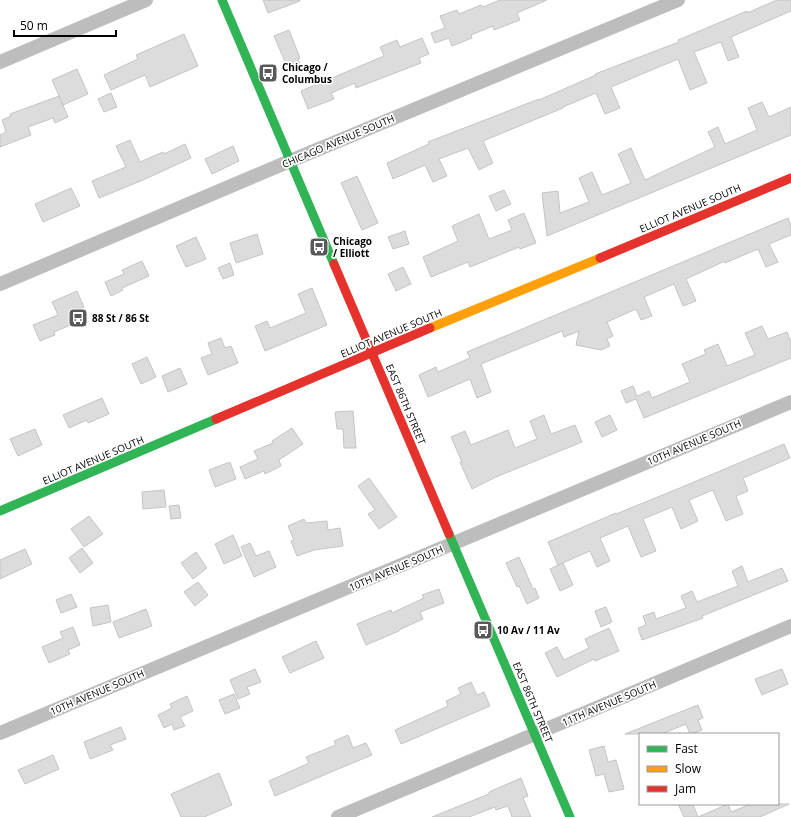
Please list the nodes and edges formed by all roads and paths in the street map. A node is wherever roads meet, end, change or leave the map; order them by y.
1 (146, 0) edge
2 (222, 0) edge
3 (678, 0) edge
4 (0, 62) edge
5 (290, 161) junction
6 (791, 178) edge
7 (0, 284) edge
8 (372, 353) junction
9 (791, 402) edge
10 (0, 511) edge
11 (453, 543) junction
12 (791, 626) edge
13 (0, 733) edge
14 (534, 734) junction
15 (338, 817) edge
16 (570, 817) edge

1 - 4 street
2 - 5 street, EAST 86TH STREET
3 - 5 street, CHICAGO AVENUE SOUTH
5 - 7 street, CHICAGO AVENUE SOUTH
5 - 8 street, EAST 86TH STREET
6 - 8 street, ELLIOT AVENUE SOUTH
8 - 10 street, ELLIOT AVENUE SOUTH
8 - 11 street, EAST 86TH STREET
9 - 11 street, 10TH AVENUE SOUTH
11 - 13 street, 10TH AVENUE SOUTH
11 - 14 street, EAST 86TH STREET
12 - 14 street, 11TH AVENUE SOUTH
14 - 15 street, 11TH AVENUE SOUTH
14 - 16 street, EAST 86TH STREET

